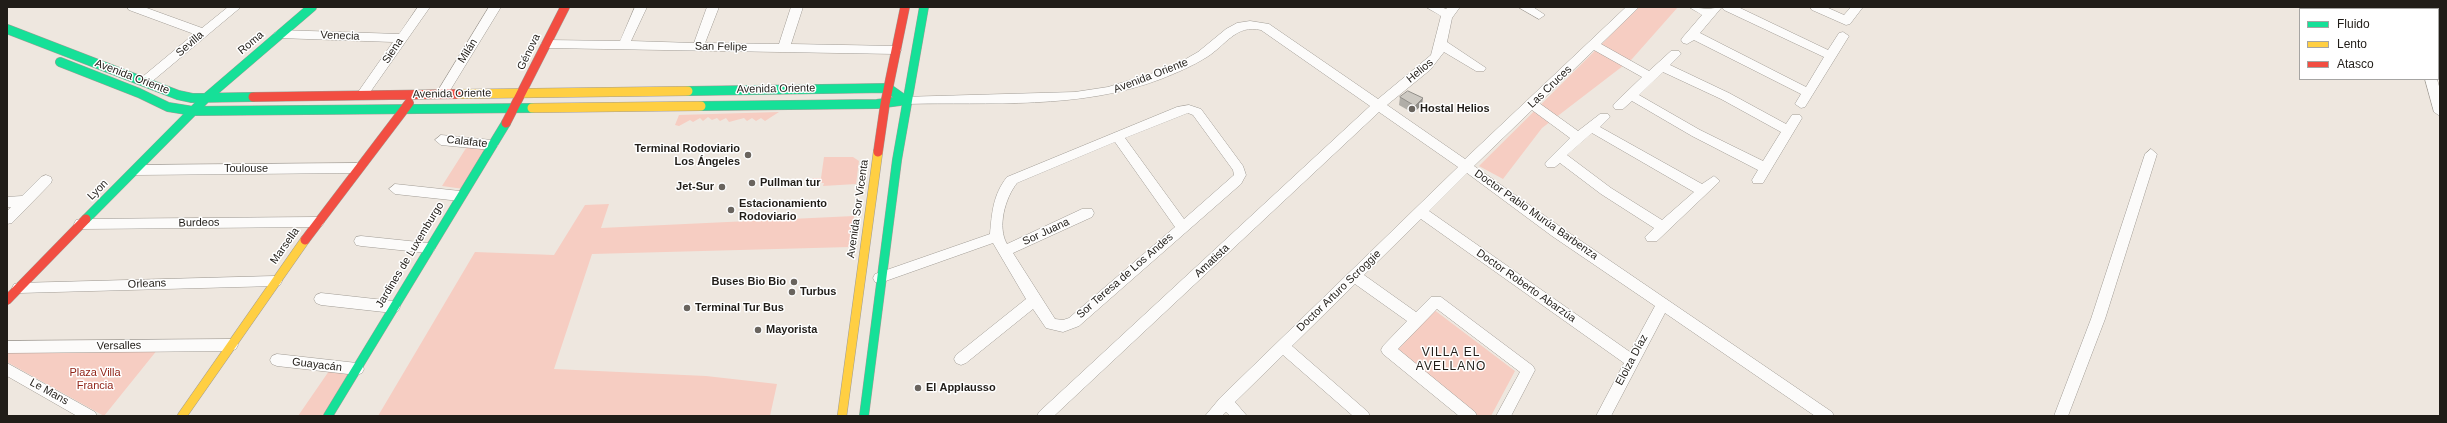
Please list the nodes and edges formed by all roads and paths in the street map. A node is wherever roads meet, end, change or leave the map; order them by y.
1 (133, 7) edge
2 (164, 7) edge
3 (235, 7) edge
4 (312, 7) edge
5 (424, 7) edge
6 (495, 7) edge
7 (565, 7) edge
8 (641, 7) edge
9 (713, 7) edge
10 (798, 7) edge
11 (905, 7) edge
12 (924, 7) edge
13 (1432, 7) edge
14 (1524, 7) edge
15 (1634, 7) edge
16 (1695, 7) edge
17 (1728, 7) edge
18 (1816, 7) edge
19 (1857, 7) edge
20 (1450, 11) edge
21 (1713, 11) edge
22 (154, 15) junction
23 (1539, 15) dead end
24 (1242, 25) joint
25 (7, 29) edge
26 (203, 33) junction
27 (279, 34) junction
28 (1843, 36) dead end
29 (401, 38) junction
30 (547, 44) junction
31 (1441, 44) junction
32 (624, 45) junction
33 (1594, 45) junction
34 (698, 47) junction
35 (784, 48) junction
36 (896, 50) junction
37 (1675, 54) dead end
38 (1831, 56) junction
39 (50, 58) dead end
40 (1662, 66) junction
41 (1480, 68) dead end
42 (1651, 77) junction
43 (2431, 80) edge
44 (145, 81) junction
45 (888, 88) junction
46 (802, 89) junction
47 (682, 91) junction
48 (523, 93) junction
49 (1808, 93) junction
50 (442, 94) junction
51 (414, 95) junction
52 (362, 96) junction
53 (1630, 96) junction
54 (206, 98) junction
55 (905, 100) junction
56 (885, 104) junction
57 (1532, 104) junction
58 (1801, 104) dead end
59 (800, 105) junction
60 (1379, 105) junction
61 (668, 106) junction
62 (1619, 106) dead end
63 (515, 108) junction
64 (405, 109) junction
65 (193, 111) junction
66 (2440, 112) edge
67 (1604, 117) dead end
68 (1796, 118) dead end
69 (1591, 127) junction
70 (1788, 130) junction
71 (1117, 136) junction
72 (1578, 137) junction
73 (441, 140) dead end
74 (492, 145) junction
75 (2151, 154) dead end
76 (1466, 166) junction
77 (357, 168) junction
78 (1765, 168) junction
79 (135, 170) junction
80 (46, 180) dead end
81 (1758, 180) dead end
82 (1714, 181) dead end
83 (395, 189) dead end
84 (1703, 190) junction
85 (460, 196) junction
86 (25, 201) junction
87 (7, 202) edge
88 (1421, 212) junction
89 (1087, 213) dead end
90 (7, 219) edge
91 (317, 222) junction
92 (81, 224) junction
93 (1182, 227) junction
94 (1663, 227) junction
95 (996, 237) junction
96 (1652, 237) dead end
97 (361, 241) dead end
98 (428, 248) junction
99 (864, 251) junction
100 (1004, 251) junction
101 (882, 263) junction
102 (1354, 276) junction
103 (880, 278) junction
104 (275, 281) junction
105 (19, 288) junction
106 (321, 299) dead end
107 (7, 300) edge
108 (1034, 300) junction
109 (1663, 304) junction
110 (393, 307) junction
111 (1416, 320) junction
112 (231, 345) junction
113 (1283, 346) junction
114 (7, 348) edge
115 (961, 359) dead end
116 (277, 360) dead end
117 (1632, 360) junction
118 (7, 369) edge
119 (357, 370) junction
120 (1225, 402) junction
121 (90, 416) edge
122 (182, 416) edge
123 (328, 416) edge
124 (842, 416) edge
125 (864, 416) edge
126 (1044, 416) edge
127 (1212, 416) edge
128 (1240, 416) edge
129 (1363, 416) edge
130 (1470, 416) edge
131 (1503, 416) edge
132 (1603, 416) edge
133 (1827, 416) edge
134 (2061, 416) edge

1 - 22 street
2 - 22 street
3 - 26 street, Sevilla
4 - 27 main road, Roma
5 - 29 street, Siena
6 - 50 street, Milán
7 - 30 main road, Génova
8 - 32 street
9 - 34 street
10 - 35 street
11 - 36 main road, Avenida Sor Vicenta
12 - 55 main road
13 - 20 street
14 - 23 street
15 - 33 street, Las Cruces
16 - 21 street
17 - 38 street
18 - 19 street
20 - 31 street, Helios
21 - 49 street
22 - 26 street
24 - 55 street, Avenida Oriente
24 - 60 street, Doctor Pablo Murúa Barbenza
25 - 44 main road, Avenida Oriente
26 - 44 street, Sevilla
27 - 29 street, Venecia
27 - 54 main road, Roma
28 - 38 street
29 - 52 street, Siena
30 - 32 street, San Felipe
30 - 48 main road, Génova
31 - 41 street
31 - 60 street, Helios
32 - 34 street, San Felipe
33 - 42 street
33 - 57 street, Las Cruces
34 - 35 street, San Felipe
35 - 36 street, San Felipe
36 - 45 main road, Avenida Sor Vicenta
37 - 40 street
38 - 49 street
39 - 65 main road, Avenida Oriente
40 - 42 street
40 - 70 street
42 - 53 street
43 - 66 street
44 - 54 main road, Avenida Oriente
45 - 46 main road, Avenida Oriente
45 - 55 main road
45 - 56 main road, Avenida Sor Vicenta
46 - 47 main road, Avenida Oriente
46 - 59 main road
47 - 48 main road, Avenida Oriente
47 - 61 main road
48 - 50 main road, Avenida Oriente
48 - 63 main road, Génova
49 - 58 street
50 - 51 main road, Avenida Oriente
51 - 52 main road, Avenida Oriente
51 - 64 main road, Marsella
52 - 54 main road, Avenida Oriente
53 - 62 street
53 - 78 street
54 - 65 main road, Lyon
55 - 56 main road, Avenida Oriente
55 - 101 main road
56 - 59 main road, Avenida Oriente
56 - 99 main road, Avenida Sor Vicenta
57 - 72 street
57 - 76 street, Las Cruces
59 - 61 main road, Avenida Oriente
60 - 76 street, Doctor Pablo Murúa Barbenza
60 - 126 street, Amatista
61 - 63 main road, Avenida Oriente
63 - 64 main road, Avenida Oriente
63 - 74 main road, Jardines de Luxemburgo
64 - 65 main road, Avenida Oriente
64 - 77 main road, Marsella
65 - 79 main road, Lyon
67 - 69 street
68 - 70 street
69 - 72 street
69 - 84 street
70 - 78 street
71 - 93 street, Sor Teresa de Los Andes
71 - 93 street, Sor Teresa de Los Andes
71 - 95 street
72 - 94 street
73 - 74 street, Calafate
74 - 85 main road, Jardines de Luxemburgo
75 - 134 street
76 - 88 street, Doctor Arturo Scroggie
76 - 109 street, Doctor Pablo Murúa Barbenza
77 - 79 street, Toulouse
77 - 91 main road, Marsella
78 - 81 street
79 - 92 main road, Lyon
80 - 86 street
82 - 84 street
83 - 85 street
84 - 94 street
85 - 98 main road, Jardines de Luxemburgo
86 - 87 street
86 - 90 street
88 - 102 street, Doctor Arturo Scroggie
88 - 117 street, Doctor Roberto Abarzúa
89 - 100 street, Sor Juana
91 - 92 street, Burdeos
91 - 104 main road, Marsella
92 - 105 main road, Lyon
93 - 108 street, Sor Teresa de Los Andes
94 - 96 street
95 - 100 street, Sor Teresa de Los Andes
95 - 103 street
97 - 98 street
98 - 110 main road, Jardines de Luxemburgo
99 - 101 main road
99 - 124 main road, Avenida Sor Vicenta
100 - 108 street, Sor Teresa de Los Andes
101 - 103 main road
102 - 111 street
102 - 113 street, Doctor Arturo Scroggie
103 - 125 main road
104 - 105 street, Orleans
104 - 112 main road, Marsella
105 - 107 main road, Lyon
106 - 110 street
108 - 115 street
109 - 117 street, Eloiza Díaz
109 - 133 street, Doctor Pablo Murúa Barbenza
110 - 119 main road, Jardines de Luxemburgo
111 - 130 street
111 - 131 street
112 - 114 street, Versalles
112 - 122 main road, Marsella
113 - 120 street, Doctor Arturo Scroggie
113 - 129 street
116 - 119 street, Guayacán
117 - 132 street, Eloiza Díaz
118 - 121 street, Le Mans
119 - 123 main road, Jardines de Luxemburgo
120 - 127 street, Doctor Arturo Scroggie
120 - 128 street

